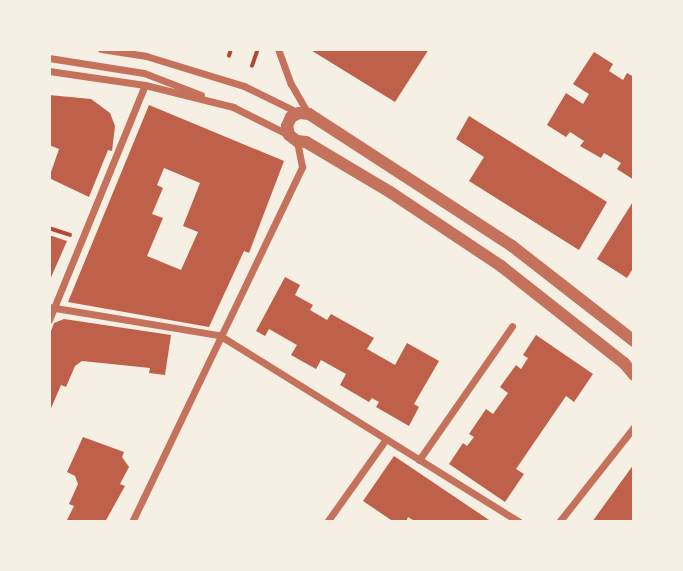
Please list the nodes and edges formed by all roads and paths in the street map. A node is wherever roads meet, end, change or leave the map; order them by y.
1 (102, 49) edge
2 (231, 49) edge
3 (258, 49) edge
4 (278, 49) edge
5 (229, 57) dead end
6 (49, 58) edge
7 (252, 66) dead end
8 (49, 71) edge
9 (145, 85) junction
10 (233, 107) junction
11 (308, 116) junction
12 (297, 139) junction
13 (49, 228) edge
14 (83, 239) junction
15 (52, 308) edge
16 (49, 320) edge
17 (512, 326) dead end
18 (219, 335) junction
19 (634, 341) edge
20 (634, 375) edge
21 (634, 427) edge
22 (386, 439) junction
23 (419, 460) junction
24 (132, 522) edge
25 (327, 522) edge
26 (519, 522) edge
27 (559, 522) edge

1 - 11 street
2 - 5 path
3 - 7 path
4 - 11 street
6 - 10 street
8 - 9 street
9 - 10 street
9 - 14 street
10 - 12 street
11 - 12 street
11 - 12 street
11 - 19 street
12 - 18 street
12 - 20 street
13 - 14 path
14 - 15 street
15 - 16 street
15 - 18 street
17 - 23 street
18 - 22 street
18 - 24 street
21 - 27 street
22 - 23 street
22 - 25 street
23 - 26 street

